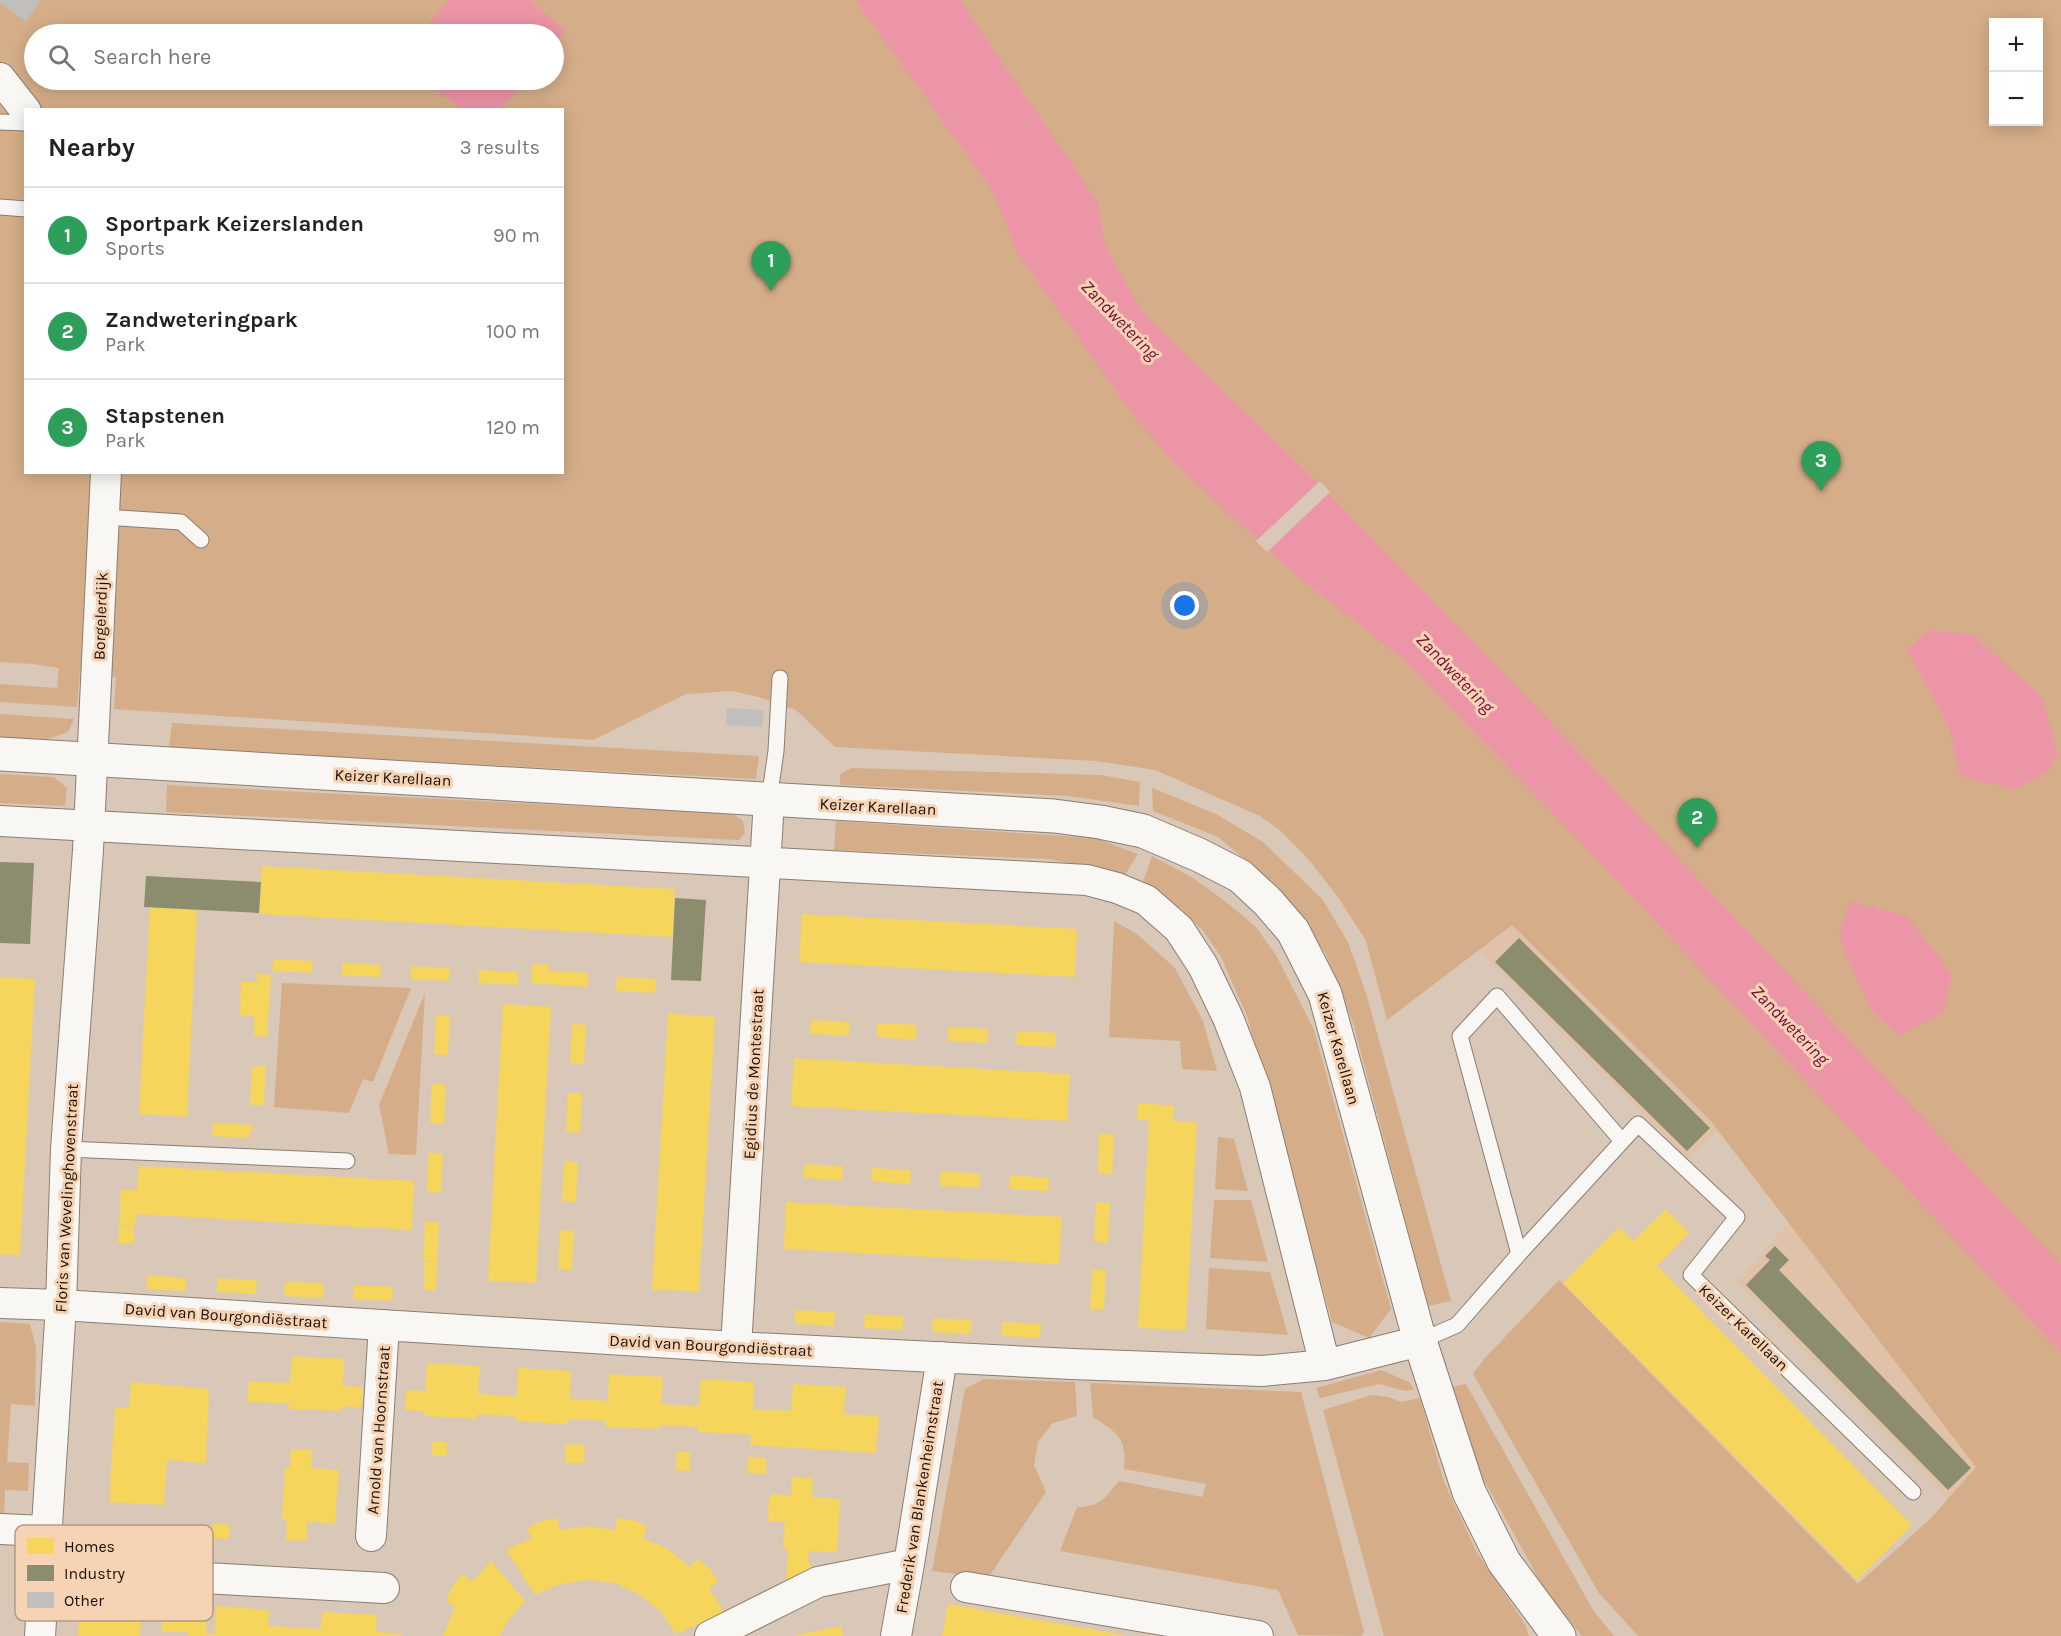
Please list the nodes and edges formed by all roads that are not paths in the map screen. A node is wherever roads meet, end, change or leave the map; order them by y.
1 (0, 78) edge
2 (24, 108) edge
3 (0, 122) edge
4 (24, 123) edge
5 (0, 207) edge
6 (24, 209) edge
7 (106, 474) edge
8 (104, 517) junction
9 (201, 540) dead end
10 (780, 678) dead end
11 (0, 754) edge
12 (93, 759) junction
13 (769, 800) junction
14 (0, 821) edge
15 (90, 826) junction
16 (765, 862) junction
17 (1622, 1141) junction
18 (66, 1149) junction
19 (347, 1161) dead end
20 (1519, 1254) junction
21 (0, 1303) edge
22 (61, 1305) junction
23 (384, 1325) junction
24 (1420, 1341) junction
25 (736, 1347) junction
26 (942, 1357) junction
27 (1325, 1365) junction
28 (1913, 1492) dead end
29 (45, 1525) edge
30 (0, 1529) edge
31 (15, 1530) edge
32 (371, 1536) dead end
33 (909, 1564) junction
34 (213, 1578) edge
35 (966, 1587) dead end
36 (384, 1588) dead end
37 (41, 1621) edge
38 (40, 1636) edge
39 (710, 1636) edge
40 (896, 1636) edge
41 (1255, 1636) edge
42 (1559, 1636) edge

1 - 2 street
3 - 4 lane
5 - 6 lane
7 - 8 street, Borgelerdijk
8 - 9 lane
8 - 12 street, Borgelerdijk
10 - 13 lane
11 - 12 street, Keizer Karellaan
12 - 13 street, Keizer Karellaan
12 - 15 street, Floris van Wevelinghovenstraat
13 - 16 street, Egidius de Montestraat
13 - 24 street, Keizer Karellaan
14 - 15 street
15 - 16 street
15 - 18 street, Floris van Wevelinghovenstraat
16 - 25 street, Egidius de Montestraat
16 - 27 street
17 - 20 lane, Keizer Karellaan
17 - 20 lane
17 - 28 lane, Keizer Karellaan
18 - 19 lane
18 - 22 street, Floris van Wevelinghovenstraat
20 - 24 lane, Keizer Karellaan
21 - 22 street, David van Bourgondiëstraat
22 - 23 street, David van Bourgondiëstraat
22 - 29 street, Floris van Wevelinghovenstraat
23 - 25 street, David van Bourgondiëstraat
23 - 32 street, Arnold van Hoornstraat
24 - 27 street, David van Bourgondiëstraat
24 - 42 street, Keizer Karellaan
25 - 26 street, David van Bourgondiëstraat
26 - 27 street, David van Bourgondiëstraat
26 - 33 street, Frederik van Blankenheimstraat
30 - 31 street
33 - 39 street
33 - 40 street, Frederik van Blankenheimstraat
34 - 36 street
35 - 41 street
37 - 38 street, Floris van Wevelinghovenstraat

